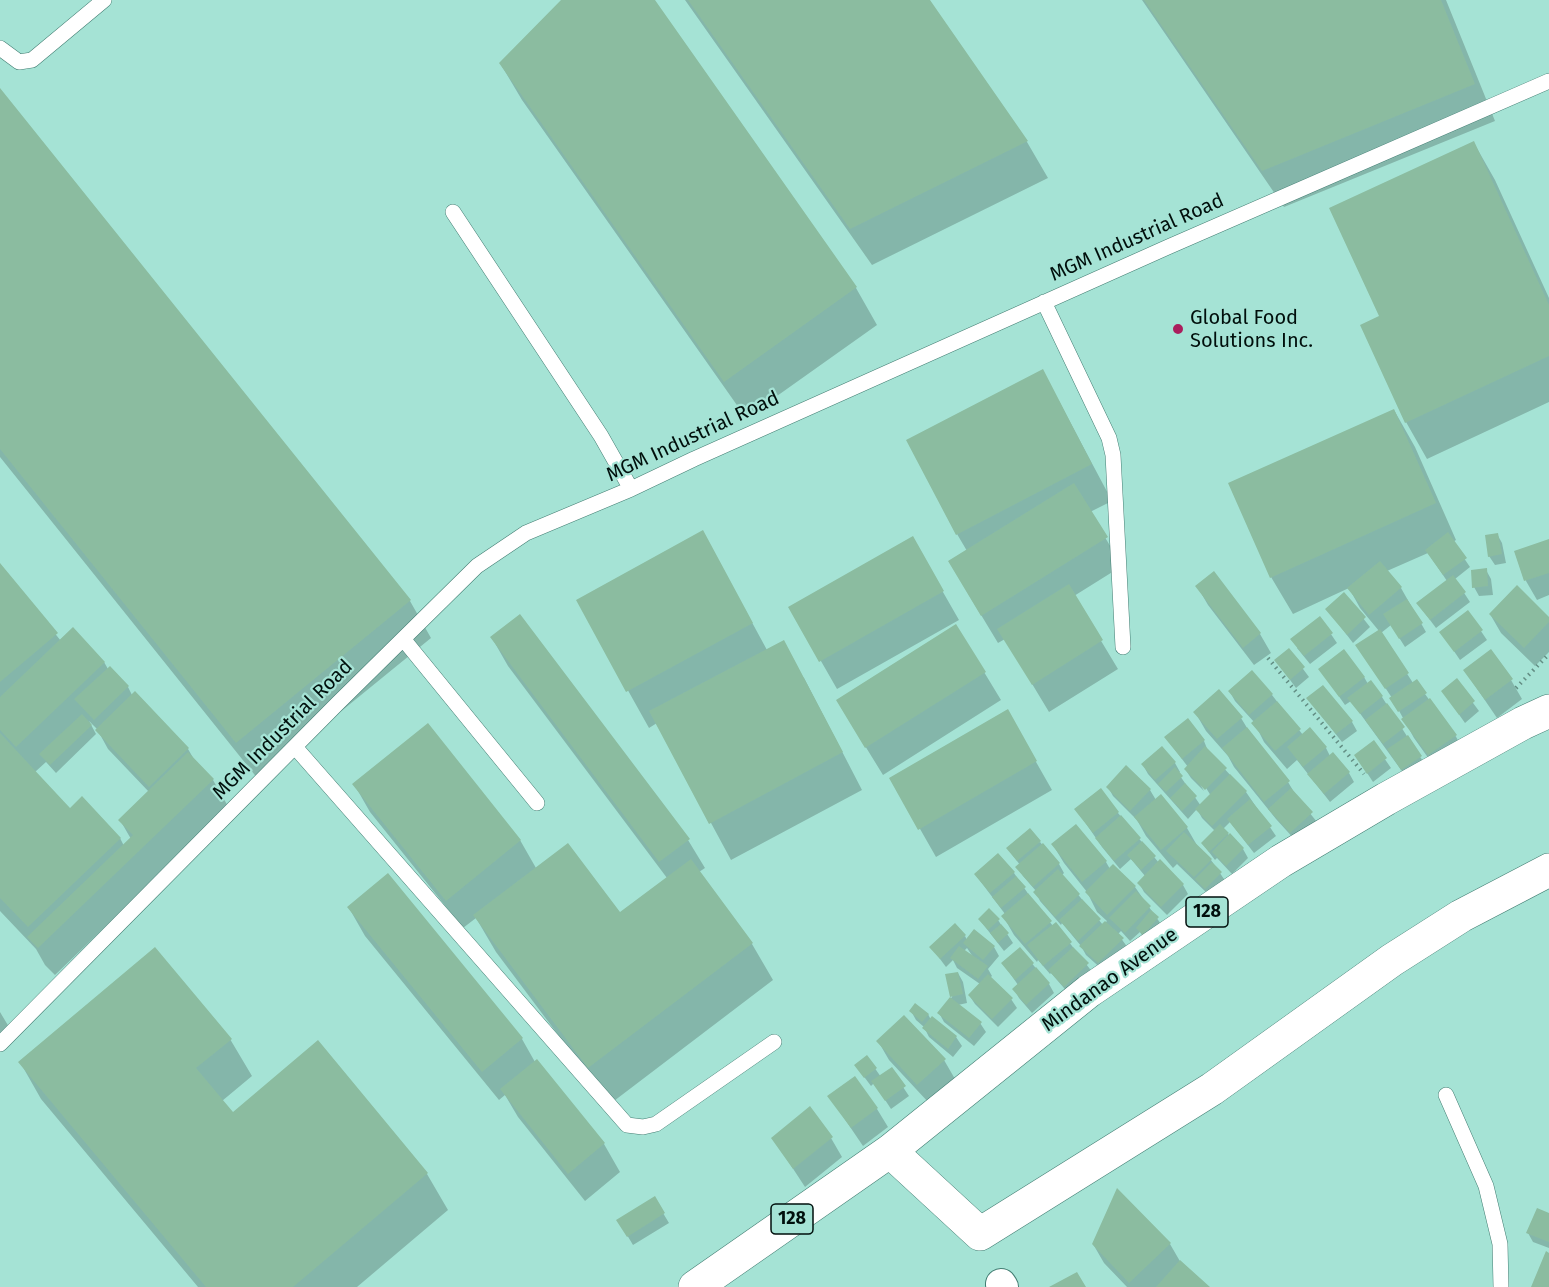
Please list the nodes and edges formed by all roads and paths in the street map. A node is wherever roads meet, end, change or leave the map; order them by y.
1 (104, 0) edge
2 (0, 48) edge
3 (1549, 81) edge
4 (453, 212) dead end
5 (1044, 302) junction
6 (631, 489) junction
7 (404, 640) junction
8 (1123, 647) dead end
9 (1268, 658) dead end
10 (1549, 711) edge
11 (295, 747) junction
12 (1386, 799) junction
13 (537, 803) dead end
14 (1549, 870) edge
15 (774, 1042) dead end
16 (0, 1044) edge
17 (1446, 1095) dead end
18 (890, 1151) junction
19 (695, 1287) edge
20 (1501, 1287) edge

1 - 2 lane
3 - 5 lane, MGM Industrial Road
4 - 6 lane
5 - 6 lane, MGM Industrial Road
5 - 8 lane
6 - 7 lane, MGM Industrial Road
7 - 11 lane, MGM Industrial Road
7 - 13 lane
9 - 12 path
10 - 12 main road, Mindanao Avenue / 128
11 - 15 lane
11 - 16 lane, MGM Industrial Road
12 - 18 main road, Mindanao Avenue / 128
14 - 18 main road
17 - 20 lane
18 - 19 main road, Mindanao Avenue / 128

